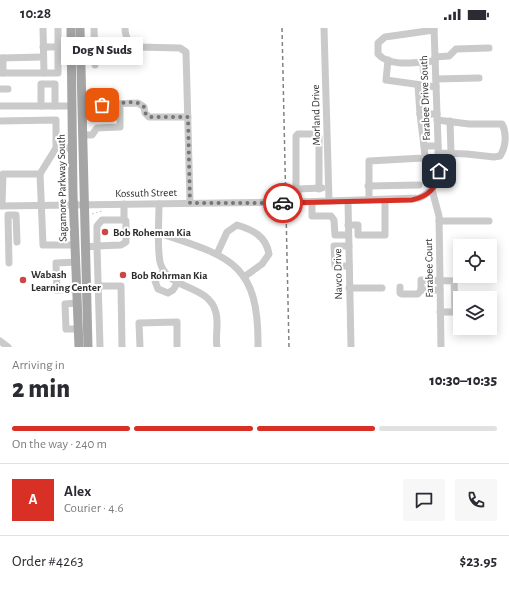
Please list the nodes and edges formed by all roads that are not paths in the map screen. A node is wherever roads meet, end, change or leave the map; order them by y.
1 (43, 28) edge
2 (58, 28) edge
3 (71, 28) edge
4 (80, 28) edge
5 (94, 28) edge
6 (125, 28) edge
7 (324, 28) edge
8 (434, 29) edge
9 (43, 47) junction
10 (58, 47) junction
11 (71, 47) junction
12 (489, 48) dead end
13 (43, 57) junction
14 (1, 58) edge
15 (435, 59) junction
16 (388, 60) junction
17 (423, 62) junction
18 (95, 65) dead end
19 (2, 73) edge
20 (44, 73) junction
21 (479, 78) dead end
22 (436, 79) junction
23 (421, 85) junction
24 (436, 87) junction
25 (0, 89) edge
26 (8, 89) dead end
27 (82, 105) junction
28 (117, 105) junction
29 (0, 106) edge
30 (41, 106) junction
31 (55, 106) junction
32 (72, 106) junction
33 (420, 114) junction
34 (188, 117) junction
35 (437, 117) junction
36 (0, 121) edge
37 (450, 121) junction
38 (83, 135) junction
39 (319, 137) junction
40 (327, 137) junction
41 (424, 146) junction
42 (56, 148) junction
43 (73, 148) junction
44 (438, 150) junction
45 (451, 154) junction
46 (1, 172) edge
47 (40, 174) junction
48 (420, 185) dead end
49 (368, 186) junction
50 (1, 187) edge
51 (319, 188) junction
52 (328, 188) junction
53 (298, 189) junction
54 (432, 190) junction
55 (369, 200) junction
56 (385, 200) junction
57 (329, 201) junction
58 (348, 201) junction
59 (298, 202) junction
60 (312, 202) junction
61 (190, 203) junction
62 (124, 204) junction
63 (159, 204) junction
64 (41, 205) junction
65 (74, 205) junction
66 (85, 205) junction
67 (1, 206) edge
68 (124, 220) junction
69 (439, 221) junction
70 (489, 221) dead end
71 (348, 225) junction
72 (0, 234) edge
73 (8, 234) junction
74 (159, 234) junction
75 (348, 235) junction
76 (17, 242) dead end
77 (75, 245) junction
78 (97, 246) junction
79 (349, 246) junction
80 (86, 247) junction
81 (216, 254) junction
82 (76, 262) junction
83 (9, 263) dead end
84 (349, 266) junction
85 (164, 271) junction
86 (244, 277) junction
87 (440, 280) junction
88 (178, 282) junction
89 (98, 286) junction
90 (400, 287) dead end
91 (350, 288) junction
92 (382, 288) dead end
93 (77, 290) junction
94 (421, 290) junction
95 (440, 290) junction
96 (440, 312) junction
97 (0, 341) edge
98 (8, 347) edge
99 (79, 347) edge
100 (88, 347) edge
101 (100, 347) edge
102 (122, 347) edge
103 (140, 347) edge
104 (177, 347) edge
105 (217, 347) edge
106 (258, 347) edge
107 (351, 347) edge
108 (441, 347) edge

1 - 9 street
2 - 10 street
3 - 11 main road, Sagamore Parkway South
4 - 27 main road, Sagamore Parkway South
5 - 18 street
6 - 34 street
7 - 40 street, Morland Drive
8 - 15 street, Farabee Drive South
8 - 16 street
9 - 10 street
9 - 13 street
10 - 11 street
10 - 20 street
11 - 32 main road, Sagamore Parkway South
12 - 15 street
13 - 14 street
13 - 20 street
14 - 19 street
15 - 17 street
15 - 22 street, Farabee Drive South
16 - 17 street
16 - 23 street
17 - 23 street
19 - 20 street
21 - 22 street
22 - 24 street, Farabee Drive South
23 - 24 street
23 - 33 street
24 - 35 street, Farabee Drive South
25 - 26 street
27 - 28 street
27 - 38 main road, Sagamore Parkway South
28 - 34 street
28 - 38 street
29 - 30 street
30 - 31 street
30 - 31 street
31 - 32 street
32 - 43 main road, Sagamore Parkway South
33 - 35 street
33 - 41 street
34 - 61 street
35 - 37 street
35 - 44 street, Farabee Drive South
36 - 42 street
37 - 45 street
37 - 45 street
38 - 66 main road, Sagamore Parkway South
39 - 40 street
39 - 51 street
39 - 53 street
40 - 52 street, Morland Drive
41 - 44 street
41 - 49 street
42 - 43 street
42 - 47 street
43 - 65 main road, Sagamore Parkway South
44 - 45 street
44 - 54 street, Farabee Drive South
46 - 47 street
46 - 50 street
47 - 64 street
48 - 49 street
49 - 55 street
50 - 67 street
51 - 52 street
51 - 53 street
52 - 57 street, Morland Drive
53 - 59 street
54 - 56 street, Kossuth Street
54 - 69 street, Farabee Court
55 - 56 street, Kossuth Street
55 - 58 street, Kossuth Street
56 - 71 street
57 - 58 street, Kossuth Street
57 - 60 street, Kossuth Street
58 - 71 street, Navco Drive
59 - 60 street, Kossuth Street
59 - 61 street, Kossuth Street
60 - 75 street
61 - 63 street, Kossuth Street
62 - 63 street, Kossuth Street
62 - 66 street, Kossuth Street
62 - 68 street
63 - 74 street
64 - 65 street, Kossuth Street
64 - 67 street, Kossuth Street
64 - 77 street
65 - 66 street, Kossuth Street
65 - 77 main road, Sagamore Parkway South
66 - 80 main road, Sagamore Parkway South
68 - 78 street
68 - 78 street
69 - 70 street
69 - 87 street, Farabee Court
71 - 75 street, Navco Drive
72 - 73 street
73 - 76 street
73 - 83 street
74 - 81 street
74 - 85 street
75 - 79 street, Navco Drive
77 - 82 main road, Sagamore Parkway South
78 - 80 street
78 - 89 street
79 - 84 street, Navco Drive
79 - 84 street
80 - 100 main road, Sagamore Parkway South
81 - 86 street
81 - 86 street
82 - 93 main road, Sagamore Parkway South
82 - 93 street
84 - 91 street, Navco Drive
85 - 88 street
85 - 88 street
86 - 106 street
87 - 94 street
87 - 95 street, Farabee Court
87 - 96 street
88 - 105 street
89 - 101 street
89 - 102 street
90 - 94 street
91 - 92 street
91 - 107 street, Navco Drive
93 - 99 main road, Sagamore Parkway South
94 - 95 street
95 - 96 street, Farabee Court
96 - 108 street, Farabee Court
97 - 98 street
103 - 104 street

